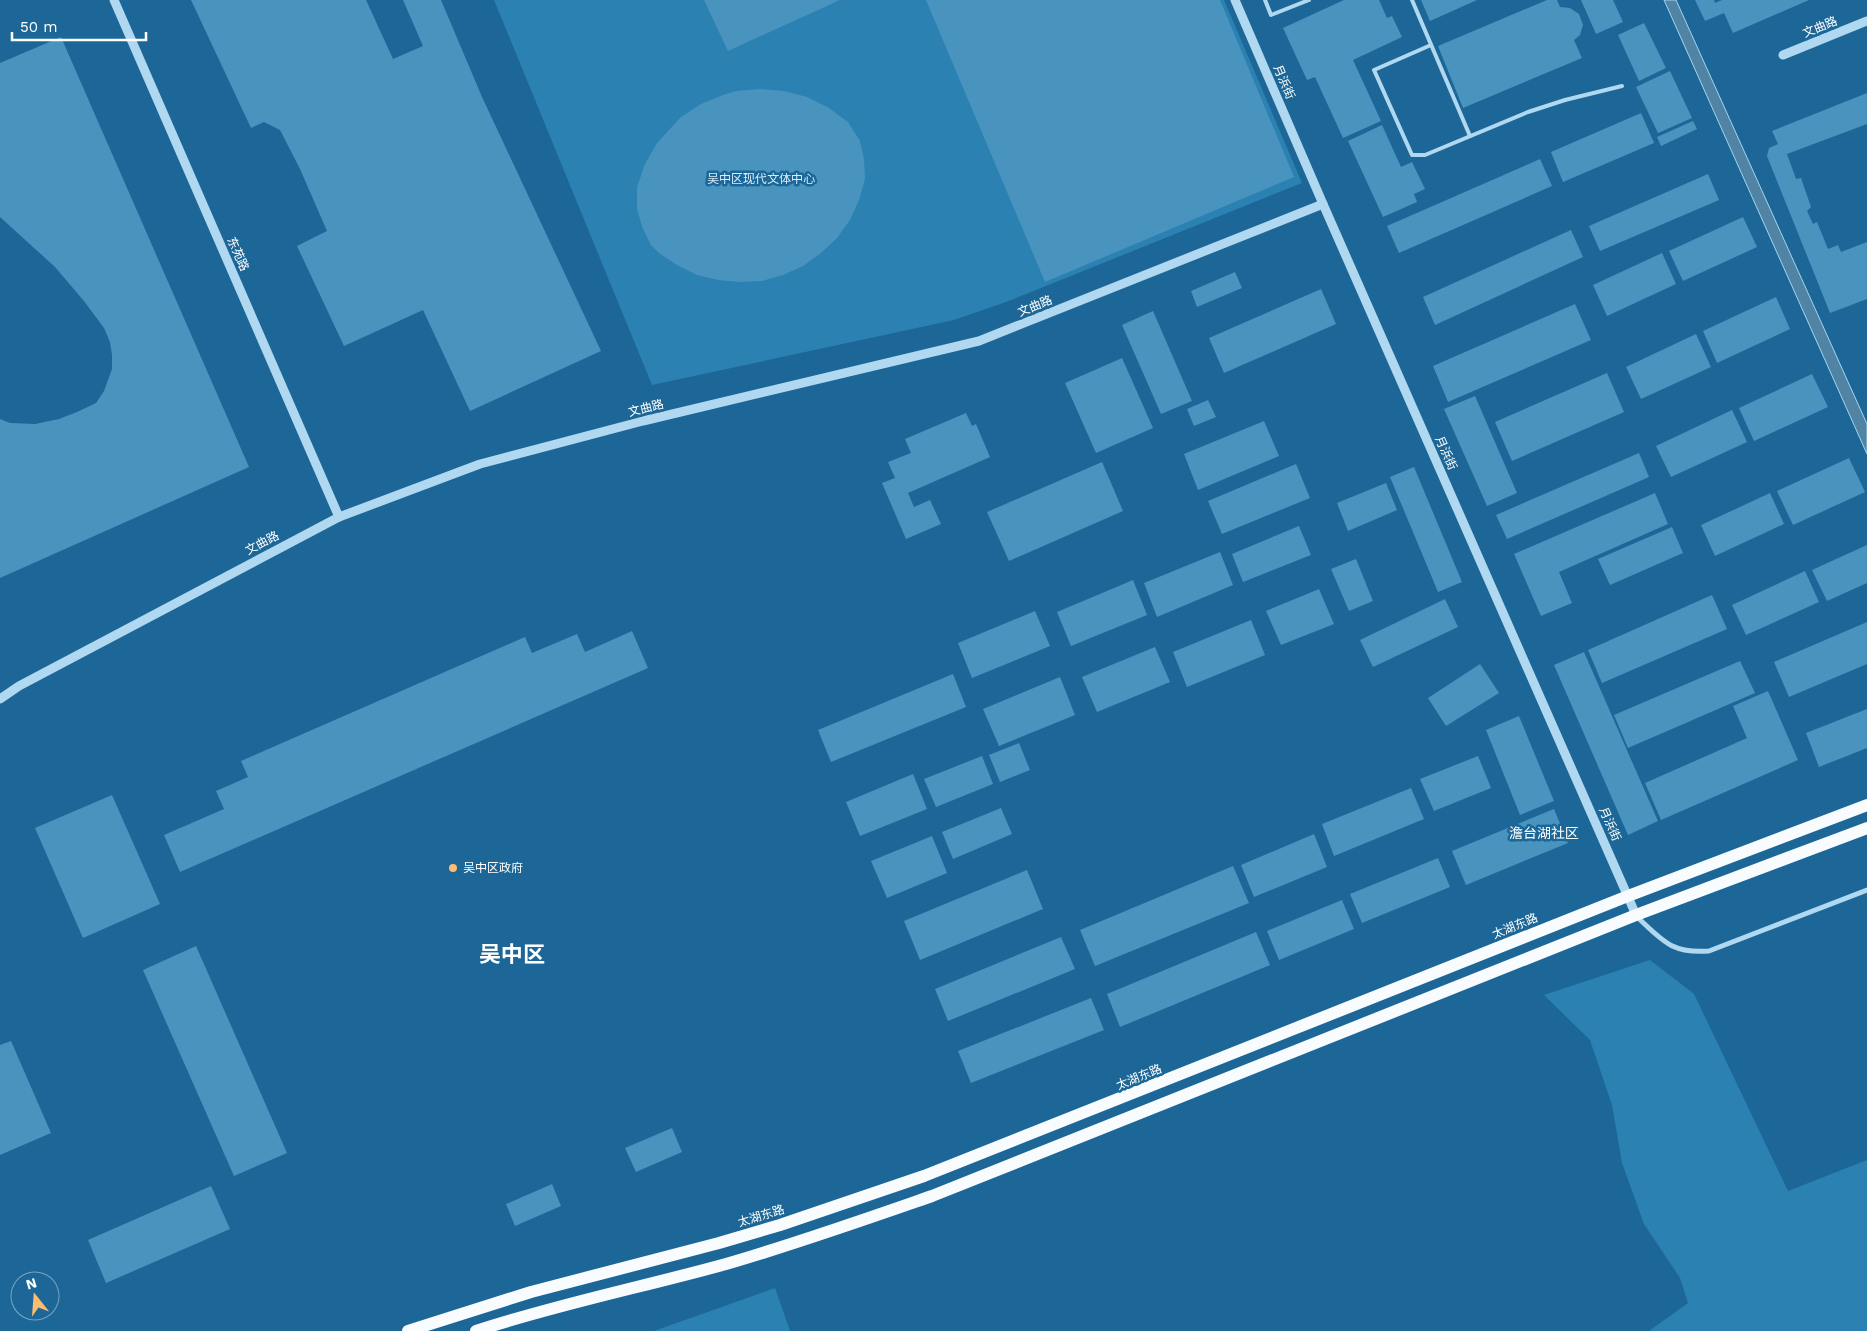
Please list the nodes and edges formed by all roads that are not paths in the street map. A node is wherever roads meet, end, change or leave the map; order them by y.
1 (114, 0) edge
2 (1235, 0) edge
3 (1265, 0) edge
4 (1309, 0) edge
5 (1412, 0) edge
6 (1867, 21) edge
7 (1432, 45) junction
8 (1783, 55) dead end
9 (1622, 86) dead end
10 (1470, 136) junction
11 (1323, 204) junction
12 (339, 517) junction
13 (0, 699) edge
14 (1867, 805) edge
15 (1867, 828) edge
16 (1867, 890) edge
17 (1628, 896) junction
18 (1636, 915) junction
19 (408, 1331) edge
20 (476, 1331) edge

1 - 12 street, 东苑路
2 - 11 street, 月浜街
3 - 4 lane
5 - 7 lane
6 - 8 street, 文曲路
7 - 10 lane
7 - 10 lane
9 - 10 lane
11 - 12 street, 文曲路
11 - 17 street, 月浜街
12 - 13 street, 文曲路
14 - 17 main road, 太湖东路
15 - 18 main road
16 - 18 street
17 - 18 street, 月浜街
17 - 19 main road, 太湖东路
18 - 20 main road

